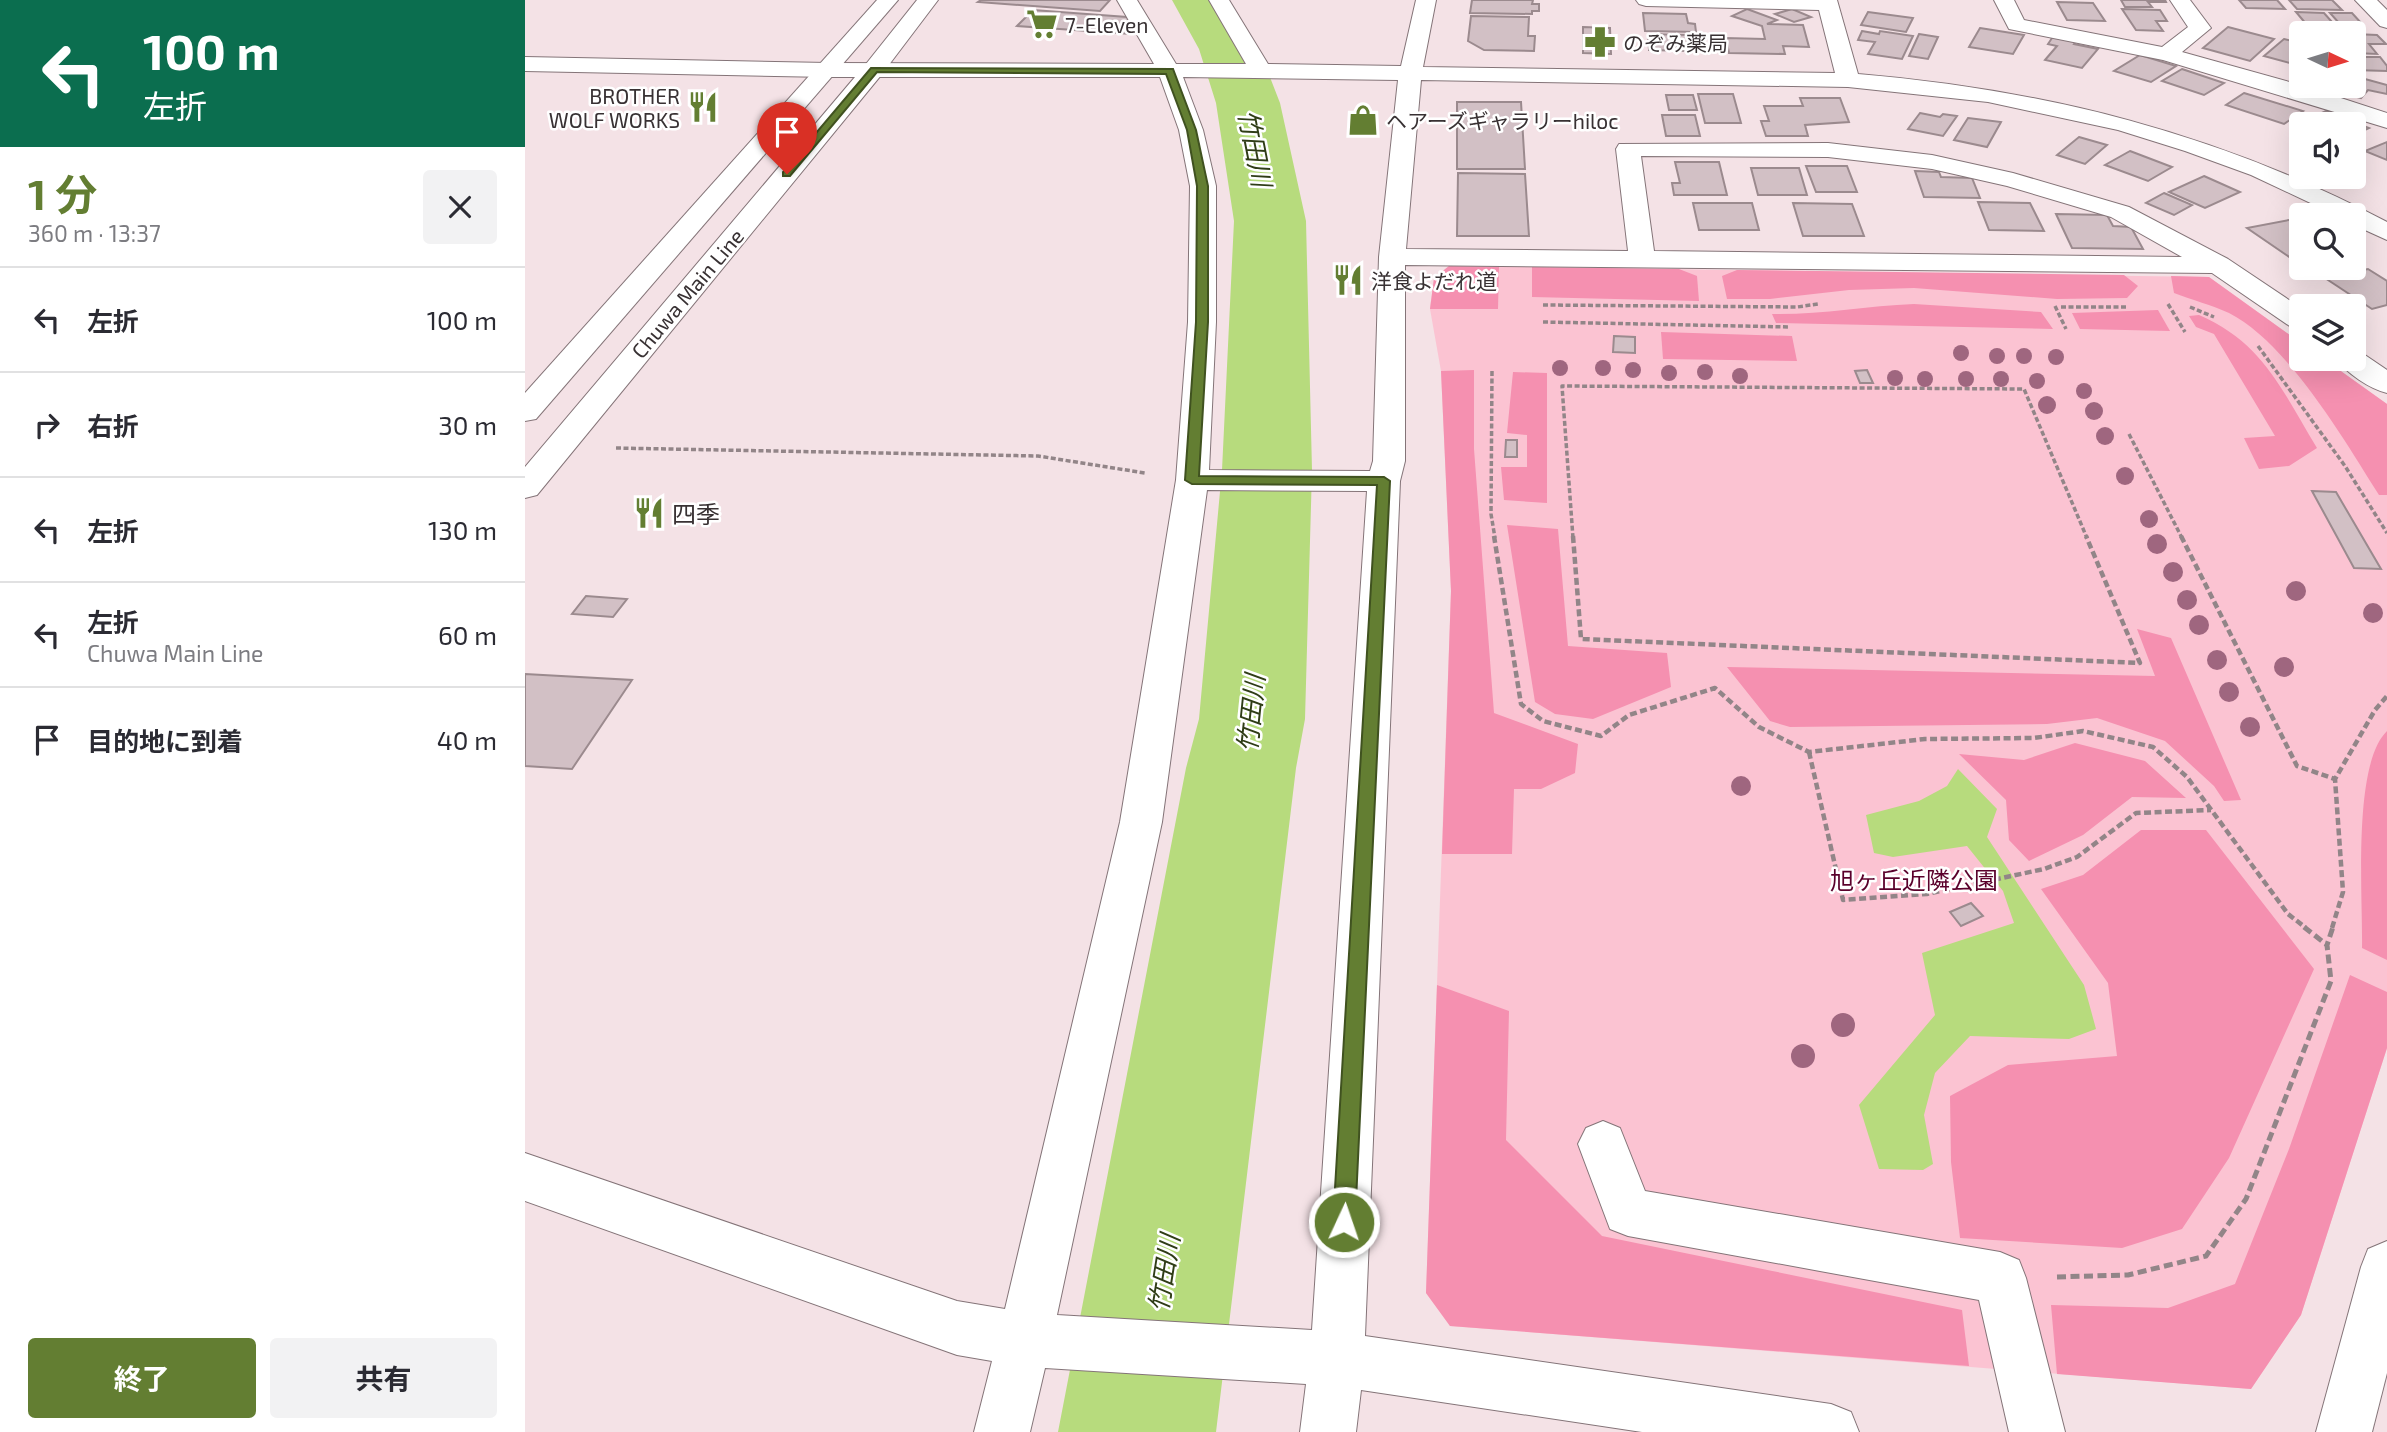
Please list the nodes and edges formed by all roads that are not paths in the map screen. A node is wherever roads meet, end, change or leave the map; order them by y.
1 (888, 0) edge
2 (928, 0) edge
3 (1127, 0) edge
4 (1219, 0) edge
5 (1426, 0) edge
6 (1646, 0) edge
7 (2004, 0) edge
8 (2180, 0) edge
9 (2365, 0) edge
10 (1827, 2) edge
11 (2387, 22) edge
12 (2166, 54) junction
13 (525, 64) edge
14 (874, 69) junction
15 (828, 70) junction
16 (1170, 71) junction
17 (1265, 71) junction
18 (1411, 74) junction
19 (1848, 80) junction
20 (2387, 121) edge
21 (2387, 232) edge
22 (1392, 257) junction
23 (1642, 259) junction
24 (2218, 265) junction
25 (2289, 313) edge
26 (2366, 369) edge
27 (2387, 384) edge
28 (525, 412) edge
29 (1192, 480) junction
30 (1384, 481) junction
31 (525, 488) edge
32 (1603, 1144) dead end
33 (525, 1177) edge
34 (2387, 1267) edge
35 (1039, 1341) junction
36 (1337, 1359) junction
37 (1002, 1432) edge
38 (1328, 1432) edge
39 (1831, 1432) edge
40 (2037, 1432) edge
41 (2343, 1432) edge

1 - 15 street, Chuwa Main Line
2 - 14 street, Chuwa Main Line
3 - 16 street
4 - 17 street
5 - 18 street
6 - 10 street
7 - 12 street
8 - 12 street
9 - 11 street
10 - 19 street
12 - 20 street
13 - 15 street
14 - 15 street
14 - 16 street
14 - 31 street, Chuwa Main Line
15 - 28 street, Chuwa Main Line
16 - 17 street
16 - 29 street
17 - 18 street
18 - 19 street
18 - 22 street
19 - 21 street
22 - 23 street
22 - 30 street
23 - 24 street
23 - 24 street
24 - 25 street
26 - 27 street
29 - 30 street
29 - 35 street
30 - 36 street
32 - 40 street
33 - 35 street
34 - 41 street
35 - 36 street
35 - 37 street
36 - 38 street
36 - 39 street

